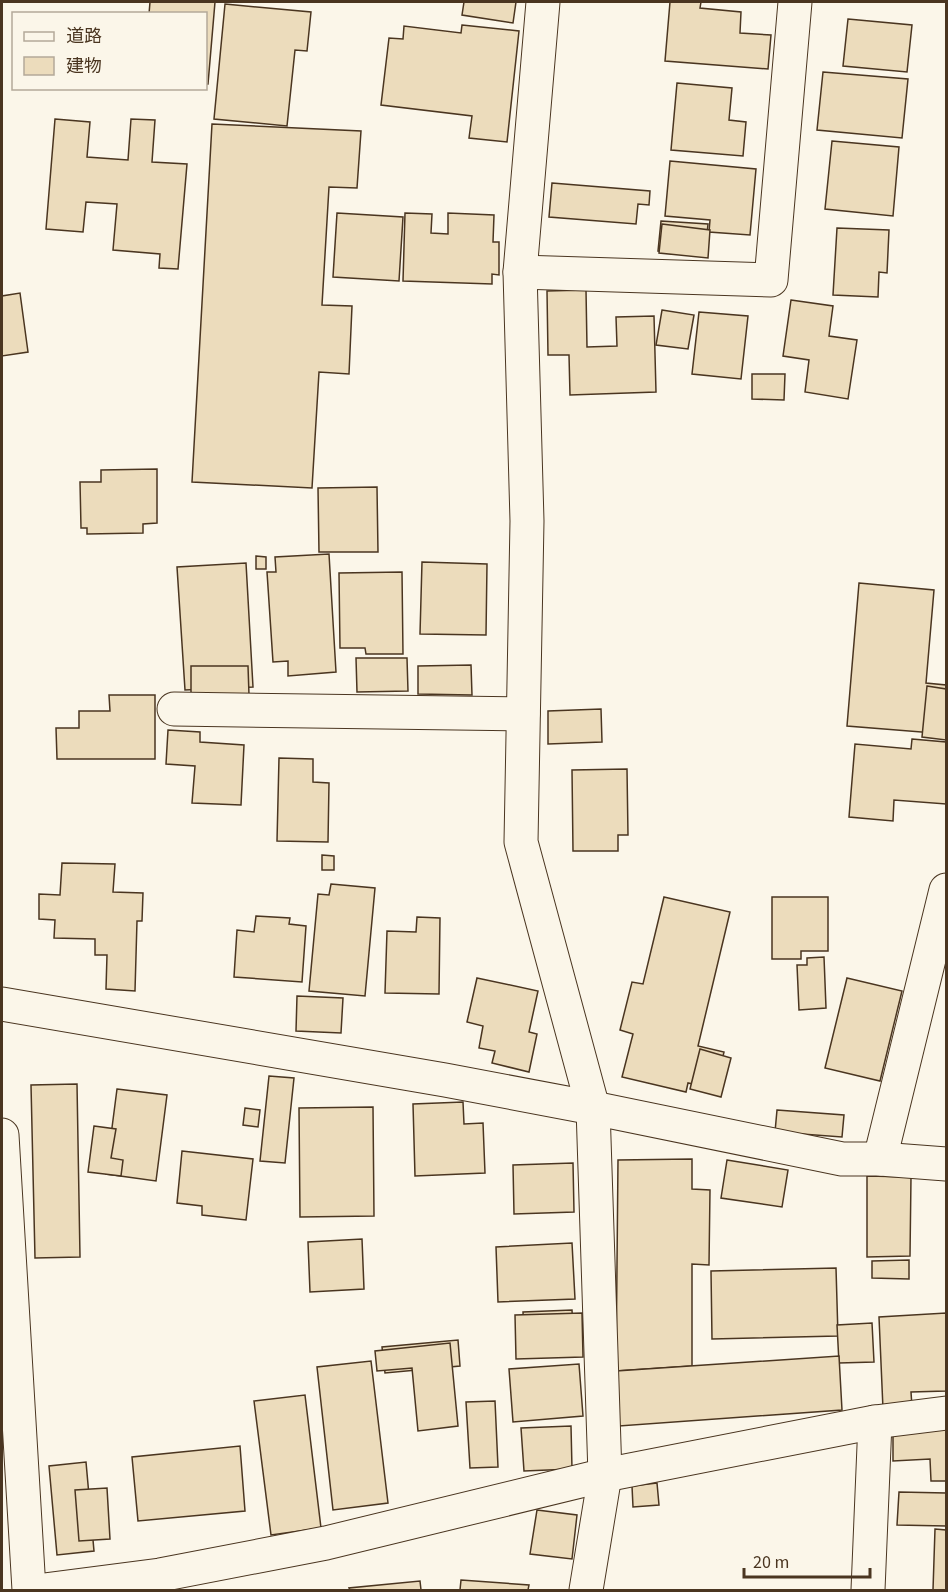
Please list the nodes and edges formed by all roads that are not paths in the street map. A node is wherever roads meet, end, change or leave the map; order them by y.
1 (543, 2) edge
2 (795, 2) edge
3 (520, 272) junction
4 (174, 709) dead end
5 (524, 714) junction
6 (946, 890) edge
7 (2, 1004) edge
8 (593, 1108) junction
9 (2, 1135) edge
10 (880, 1159) junction
11 (946, 1164) edge
12 (946, 1413) edge
13 (875, 1422) junction
14 (604, 1475) junction
15 (29, 1590) edge
16 (44, 1590) edge
17 (586, 1590) edge
18 (867, 1590) edge

1 - 3 main road
2 - 3 main road
3 - 5 main road
4 - 5 main road
5 - 8 main road
6 - 10 main road
7 - 8 main road
8 - 10 main road
8 - 14 main road
9 - 15 main road
10 - 11 main road
12 - 13 main road
13 - 14 main road
13 - 18 main road
14 - 16 main road
14 - 17 main road

